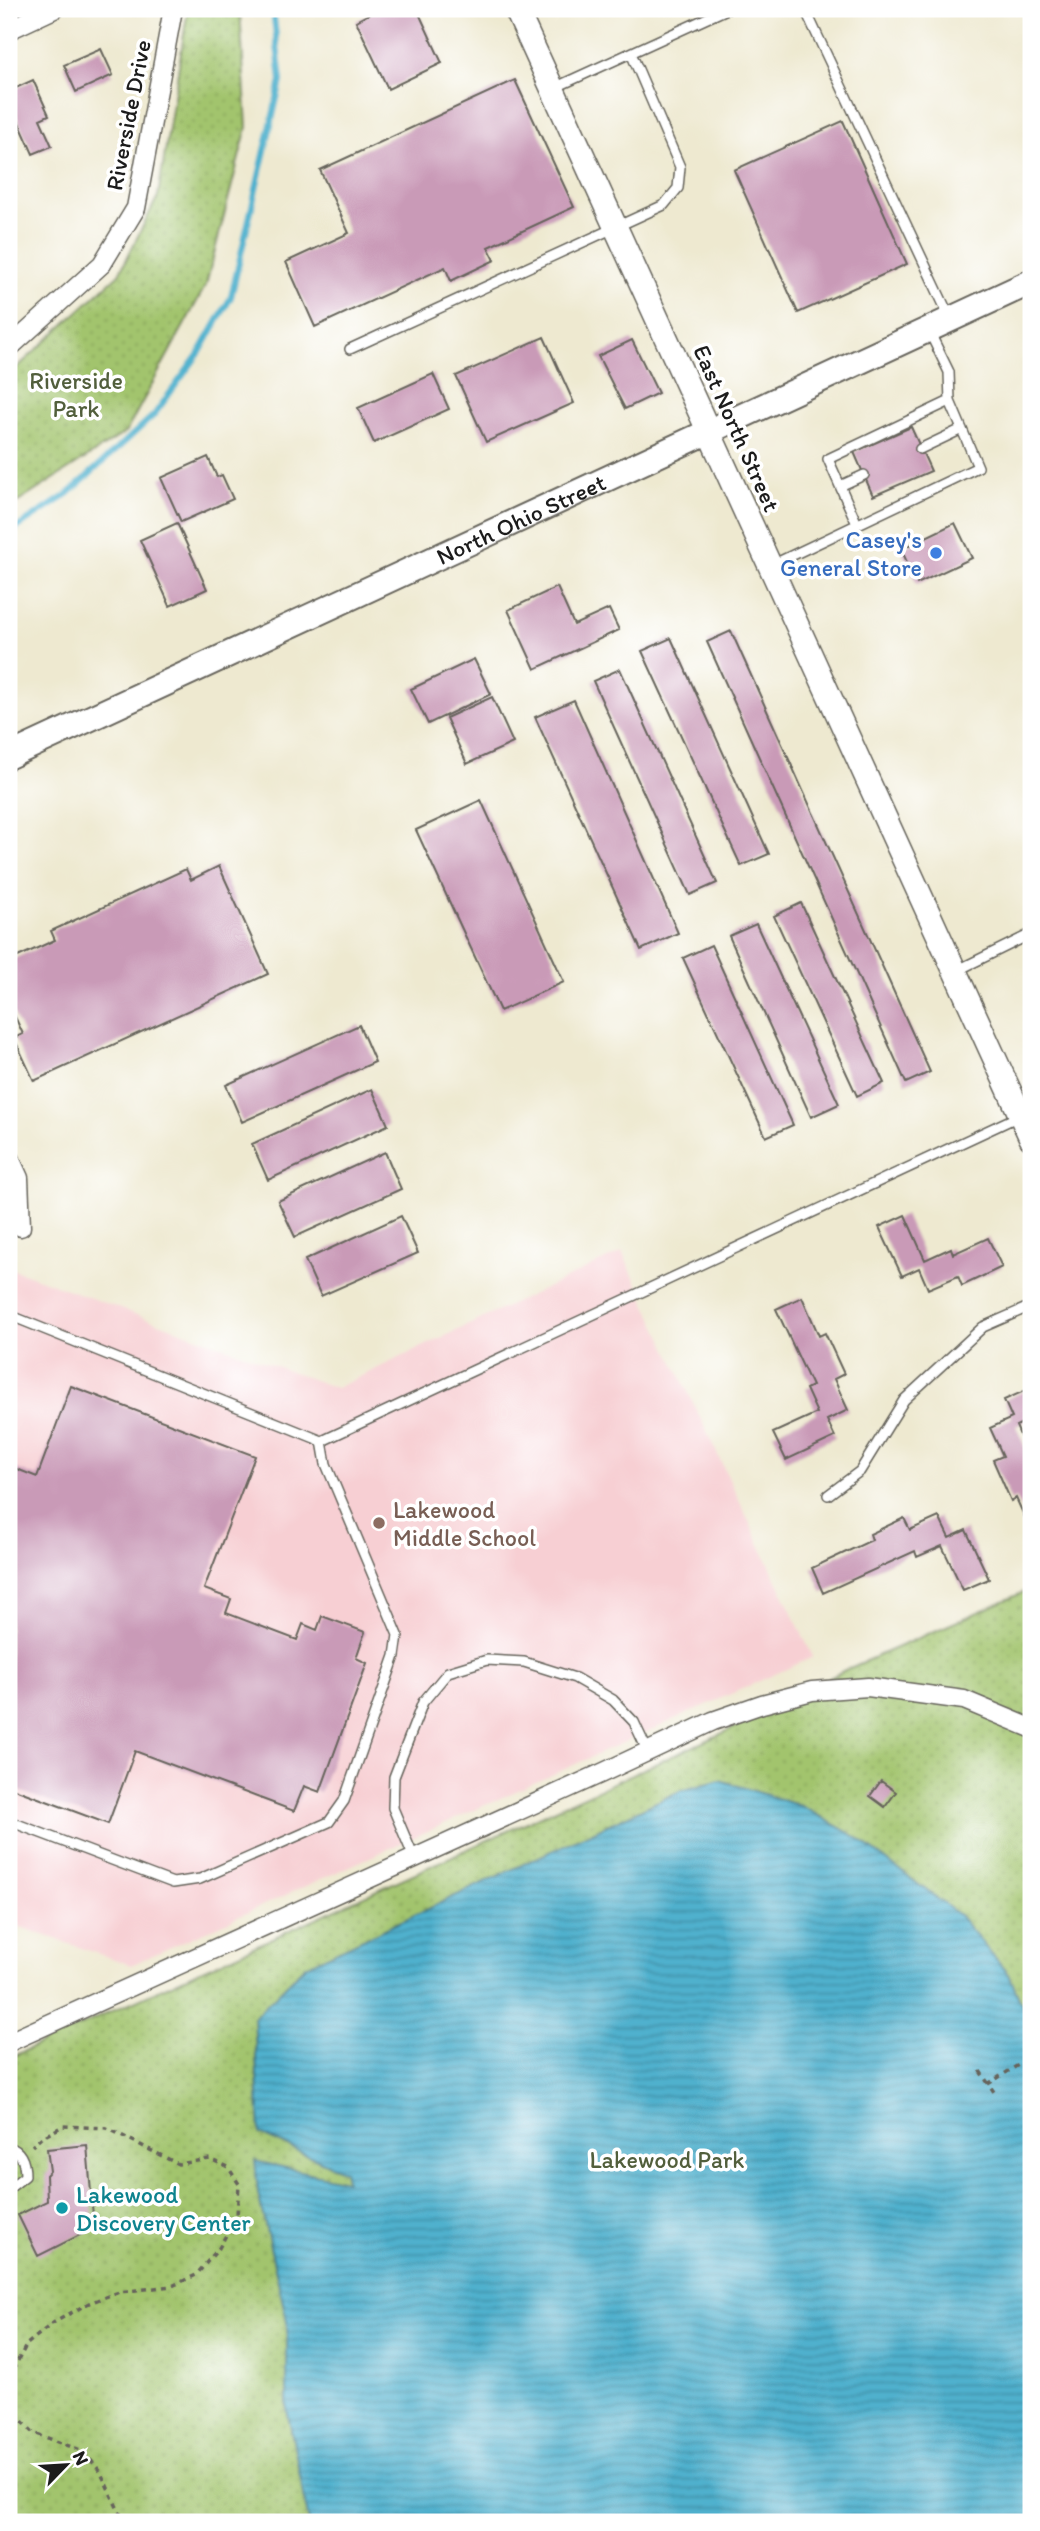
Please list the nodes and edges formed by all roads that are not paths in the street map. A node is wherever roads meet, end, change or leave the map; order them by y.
1 (54, 9) edge
2 (173, 9) edge
3 (516, 9) edge
4 (727, 9) edge
5 (805, 9) edge
6 (9, 30) edge
7 (631, 53) junction
8 (552, 88) junction
9 (617, 228) junction
10 (1031, 282) edge
11 (939, 325) junction
12 (9, 348) edge
13 (350, 349) dead end
14 (950, 401) junction
15 (962, 429) junction
16 (710, 432) junction
17 (920, 449) dead end
18 (864, 475) dead end
19 (840, 486) junction
20 (858, 524) junction
21 (771, 566) junction
22 (9, 756) edge
23 (1031, 934) edge
24 (956, 971) junction
25 (1021, 1115) junction
26 (1031, 1138) edge
27 (9, 1156) edge
28 (21, 1227) dead end
29 (1031, 1306) edge
30 (9, 1315) edge
31 (322, 1441) junction
32 (828, 1495) dead end
33 (1031, 1728) edge
34 (648, 1752) junction
35 (9, 1821) edge
36 (414, 1858) junction
37 (9, 2042) edge
38 (9, 2147) edge
39 (9, 2185) edge

1 - 6 street
2 - 12 street, Riverside Drive
3 - 8 street, East North Street
4 - 7 lane
5 - 11 lane
7 - 8 lane
7 - 9 lane
8 - 9 street, East North Street
9 - 13 lane
9 - 16 street, East North Street
10 - 11 main road, North Ohio Street
11 - 14 lane
11 - 16 main road, North Ohio Street
14 - 15 lane
14 - 19 lane
15 - 17 lane
15 - 20 lane
16 - 21 street, East North Street
16 - 22 main road, North Ohio Street
18 - 19 lane
19 - 20 lane
20 - 21 lane
21 - 24 street, East North Street
23 - 24 lane
24 - 25 street, East North Street
25 - 26 street, East North Street
25 - 31 lane
27 - 28 street
29 - 32 lane
30 - 31 lane
31 - 35 lane
33 - 34 street
34 - 36 street
34 - 36 lane
36 - 37 street
38 - 39 lane

